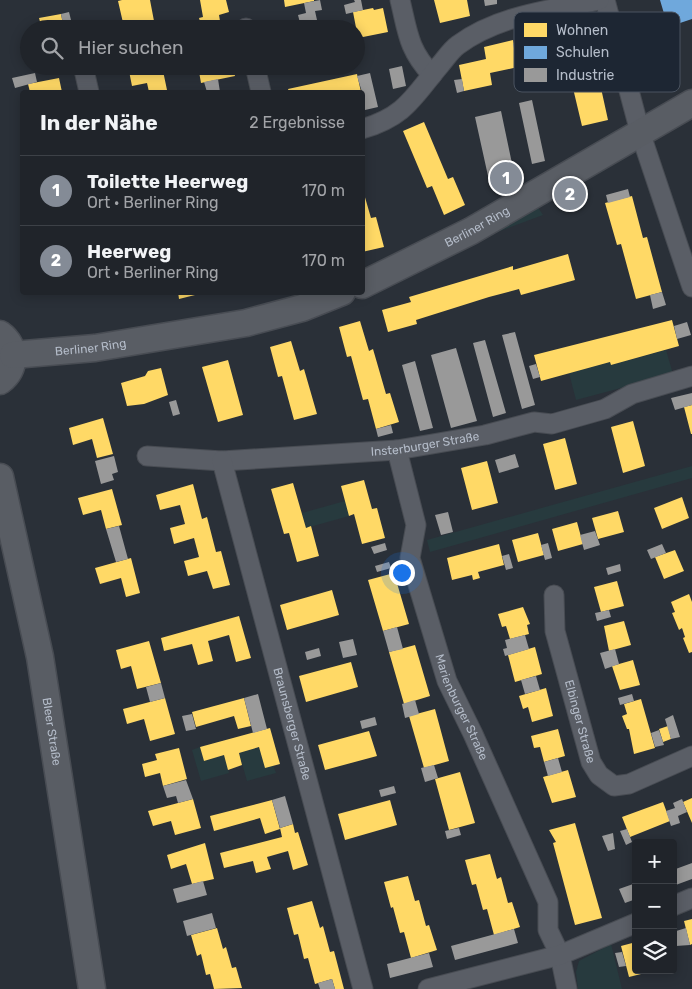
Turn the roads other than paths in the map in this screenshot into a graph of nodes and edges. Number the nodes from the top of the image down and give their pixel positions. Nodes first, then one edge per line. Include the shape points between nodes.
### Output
1 (400, 0) edge
2 (599, 0) edge
3 (540, 12) edge
4 (514, 17) edge
5 (85, 75) edge
6 (257, 75) edge
7 (432, 75) junction
8 (89, 90) edge
9 (261, 90) edge
10 (629, 92) edge
11 (692, 102) edge
12 (365, 128) edge
13 (640, 132) junction
14 (365, 284) edge
15 (692, 287) edge
16 (334, 295) edge
17 (6, 344) edge
18 (692, 376) edge
19 (0, 381) edge
20 (397, 450) junction
21 (147, 456) dead end
22 (222, 461) junction
23 (0, 477) edge
24 (554, 595) dead end
25 (692, 756) edge
26 (692, 898) edge
27 (677, 904) edge
28 (632, 924) edge
29 (560, 955) junction
30 (92, 989) edge
31 (363, 989) edge
32 (428, 989) edge
33 (567, 989) edge

1 - 7 street via 411,48
2 - 3 street
4 - 7 street via 456,46
5 - 8 street
6 - 9 street
7 - 12 street via 406,108 380,124
10 - 13 street
11 - 13 street, Berliner Ring
13 - 14 street, Berliner Ring via 470,231
13 - 15 street
16 - 17 street, Berliner Ring via 302,308 246,323 95,348
17 - 19 street via 11,368
18 - 20 street, Insterburger Straße via 632,394 605,409 552,424 534,422
20 - 22 street, Insterburger Straße
20 - 29 street, Marienburger Straße via 416,525 410,558 447,681 548,902 548,930
21 - 22 street, Insterburger Straße
22 - 31 street, Braunsberger Straße
23 - 30 street, Bleer Straße via 40,657
24 - 25 street, Elbinger Straße via 555,631 591,762 599,775 614,786 630,784
26 - 27 street
28 - 29 street
29 - 32 street
29 - 33 street, Marienburger Straße

